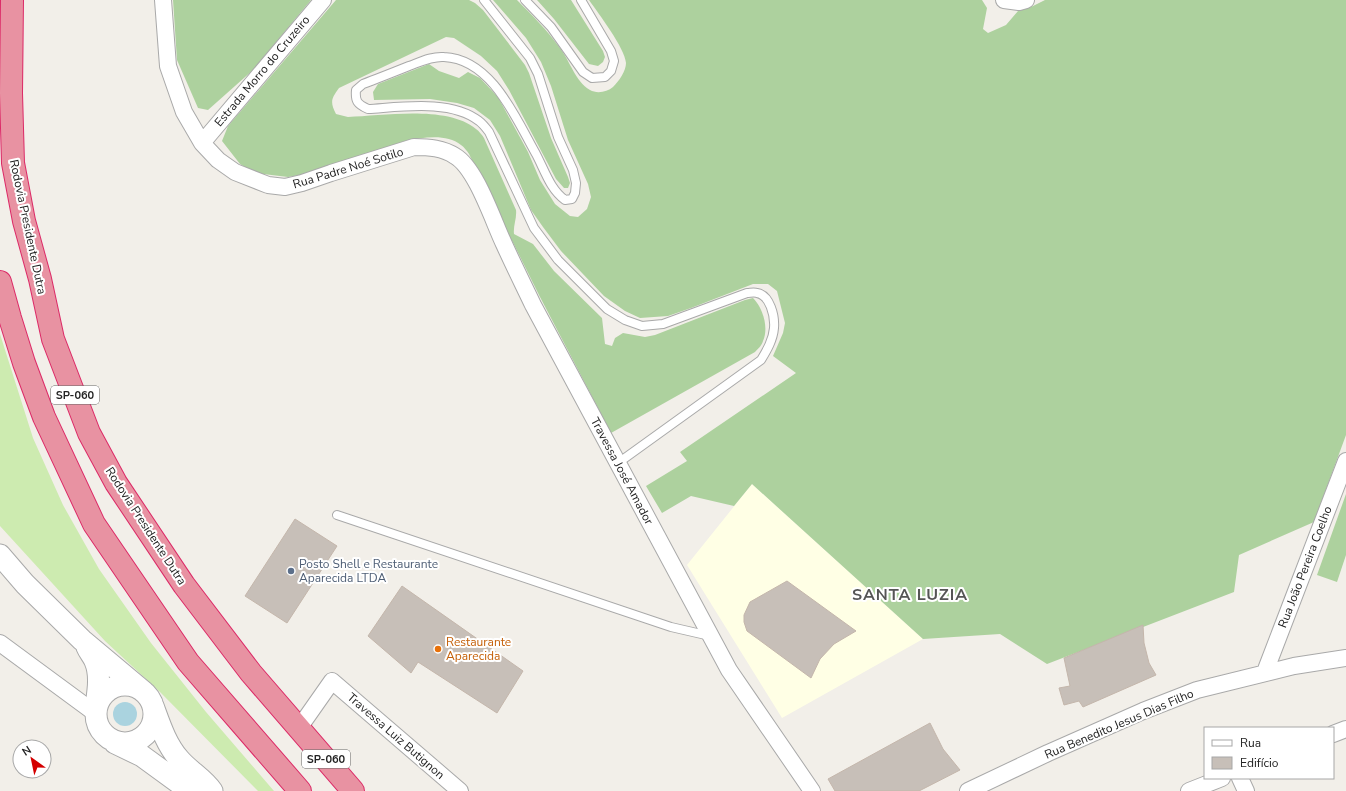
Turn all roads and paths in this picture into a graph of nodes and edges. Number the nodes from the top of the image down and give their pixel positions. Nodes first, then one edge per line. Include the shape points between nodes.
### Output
1 (12, 0) edge
2 (163, 0) edge
3 (323, 0) edge
4 (484, 0) edge
5 (525, 0) edge
6 (581, 0) edge
7 (1004, 0) edge
8 (1026, 0) edge
9 (202, 143) junction
10 (441, 150) joint
11 (0, 282) edge
12 (1346, 461) edge
13 (618, 463) junction
14 (337, 515) dead end
15 (0, 555) edge
16 (710, 636) junction
17 (82, 640) junction
18 (0, 643) edge
19 (1346, 658) edge
20 (1265, 672) junction
21 (148, 698) junction
22 (96, 709) junction
23 (299, 728) junction
24 (1346, 729) edge
25 (1334, 734) edge
26 (113, 741) junction
27 (1219, 779) edge
28 (1240, 779) edge
29 (190, 791) edge
30 (212, 791) edge
31 (300, 791) edge
32 (353, 791) edge
33 (460, 791) edge
34 (812, 791) edge
35 (968, 791) edge
36 (1189, 791) edge
37 (1246, 791) edge

1 - 23 highway, Rodovia Presidente Dutra / SP-060 via 13,163 24,221 53,339 90,433 116,483 184,585 251,673
2 - 9 street, Rua Padre Noé Sotilo via 168,66 184,112
3 - 9 street, Estrada Morro do Cruzeiro
4 - 13 lane via 530,58 538,74 558,137 573,170 576,183 572,199 565,200 550,182 502,94 475,67 460,60 444,56 430,59 363,84 356,90 355,98 360,105 368,109 422,106 444,108 465,112 480,121 489,132 534,228 563,265 607,309 625,320 642,326 663,324 747,293 757,292 766,298 772,309 774,327 770,345 761,360
5 - 6 lane via 551,27 583,72 592,78 605,77 611,71 614,61 611,51
7 - 8 street
9 - 10 street, Rua Padre Noé Sotilo via 218,160 235,172 268,185 285,187 414,147
10 - 13 street, Travessa José Amador via 462,161 478,186 533,305
11 - 31 highway, SP-060 via 19,348 44,417 94,524 188,662
12 - 20 street, Rua João Pereira Coelho
13 - 16 street, Travessa José Amador
14 - 16 lane via 671,627
15 - 17 street via 25,584
16 - 34 street, Travessa José Amador via 729,670
17 - 21 street
17 - 22 street via 97,668 99,684
18 - 22 street
19 - 20 street, Rua Benedito Jesus Dias Filho
20 - 35 street, Rua Benedito Jesus Dias Filho via 1197,690 1143,711
21 - 22 street via 134,686 122,685 106,692
21 - 26 street via 154,714 148,732 132,743 122,744
21 - 30 street via 172,750
22 - 26 street via 97,725 103,735
23 - 32 highway, Rodovia Presidente Dutra / SP-060
23 - 33 street, Travessa Luiz Butignon via 332,681
24 - 25 street
26 - 29 street via 142,756
27 - 36 street
28 - 37 street

